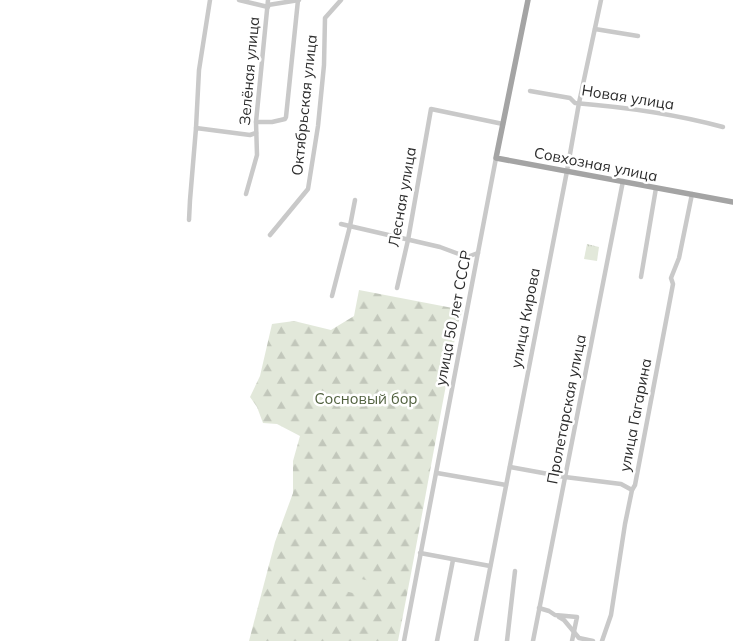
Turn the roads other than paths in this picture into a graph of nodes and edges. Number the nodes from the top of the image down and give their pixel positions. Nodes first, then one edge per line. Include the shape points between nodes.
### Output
1 (210, 0) edge
2 (239, 0) edge
3 (299, 0) edge
4 (341, 0) edge
5 (528, 0) edge
6 (601, 0) edge
7 (268, 4) edge
8 (595, 29) junction
9 (638, 36) dead end
10 (530, 91) dead end
11 (579, 103) junction
12 (256, 122) junction
13 (503, 124) junction
14 (723, 127) dead end
15 (196, 128) junction
16 (256, 133) junction
17 (496, 158) junction
18 (568, 171) junction
19 (623, 181) junction
20 (656, 188) junction
21 (246, 194) dead end
22 (692, 194) junction
23 (354, 200) dead end
24 (733, 202) edge
25 (190, 220) dead end
26 (341, 224) dead end
27 (350, 226) junction
28 (270, 235) dead end
29 (408, 240) junction
30 (478, 254) junction
31 (641, 277) dead end
32 (397, 288) dead end
33 (332, 296) dead end
34 (510, 467) junction
35 (437, 473) junction
36 (565, 477) junction
37 (506, 485) junction
38 (632, 490) junction
39 (420, 553) junction
40 (453, 560) junction
41 (490, 566) junction
42 (515, 571) dead end
43 (540, 608) junction
44 (555, 615) junction
45 (574, 634) junction
46 (404, 641) edge
47 (437, 641) edge
48 (476, 641) edge
49 (508, 641) edge
50 (533, 641) edge
51 (572, 641) edge
52 (594, 641) edge
53 (602, 641) edge

1 - 15 street via 198,70
2 - 7 street
3 - 7 street
3 - 12 street via 286,117 280,121
4 - 28 street, Октябрьская улица via 326,18 318,126 308,189
5 - 13 main road, улица 50 лет СССР
6 - 8 street, улица Кирова
7 - 12 street, Зелёная улица
8 - 9 street
8 - 11 street, улица Кирова
10 - 11 street, Новая улица via 570,98
11 - 14 street, Новая улица via 692,119
11 - 18 street, улица Кирова
12 - 16 street, Зелёная улица
13 - 17 main road, улица 50 лет СССР
13 - 29 street, Лесная улица via 431,110
15 - 16 street
15 - 25 street
16 - 21 street, Зелёная улица via 257,155
17 - 18 main road, Совхозная улица
17 - 30 street, улица 50 лет СССР
18 - 19 main road, Совхозная улица
18 - 34 street, улица Кирова
19 - 20 main road, Совхозная улица
19 - 36 street, Пролетарская улица
20 - 22 main road, Совхозная улица
20 - 31 street
22 - 24 main road, Совхозная улица
22 - 38 street, улица Гагарина via 679,258 671,278 672,294
23 - 27 street
26 - 27 street
27 - 29 street
27 - 33 street
29 - 30 street via 467,257
29 - 32 street, Лесная улица
30 - 35 street, улица 50 лет СССР
34 - 36 street
34 - 37 street, улица Кирова
35 - 37 street
35 - 39 street, улица 50 лет СССР
36 - 38 street via 621,484
36 - 43 street, Пролетарская улица
37 - 41 street, улица Кирова
38 - 53 street, улица Гагарина via 611,615
39 - 40 street
39 - 46 street, улица 50 лет СССР
40 - 41 street
40 - 47 street
41 - 48 street, улица Кирова
42 - 49 street
43 - 44 street
43 - 50 street, Пролетарская улица
44 - 45 street via 564,620
44 - 45 street via 577,617
45 - 51 street
45 - 52 street
52 - 53 street

